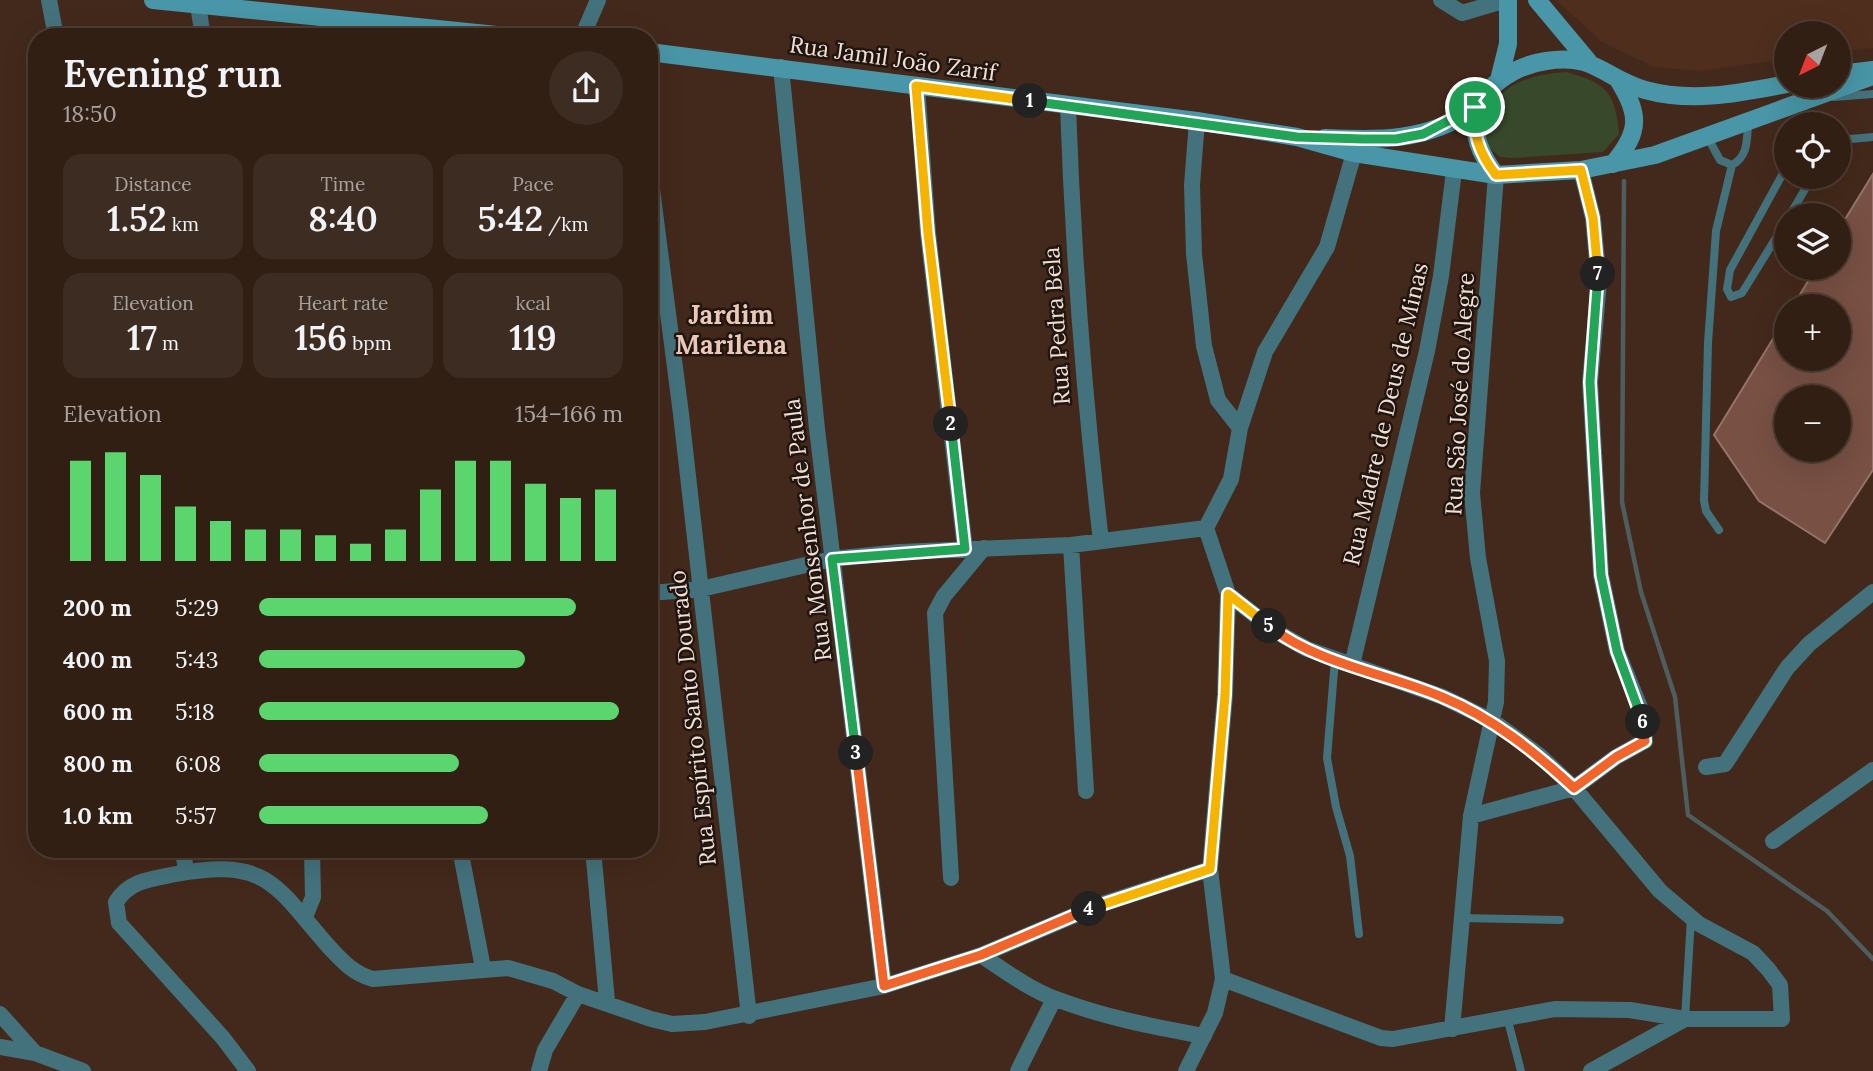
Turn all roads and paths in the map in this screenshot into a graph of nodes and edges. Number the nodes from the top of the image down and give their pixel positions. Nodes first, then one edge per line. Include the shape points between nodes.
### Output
1 (49, 0) edge
2 (153, 0) edge
3 (598, 0) edge
4 (1441, 0) edge
5 (1507, 0) edge
6 (1537, 0) edge
7 (198, 5) junction
8 (54, 28) edge
9 (202, 28) edge
10 (342, 28) edge
11 (586, 28) edge
12 (658, 52) edge
13 (1588, 61) junction
14 (781, 68) junction
15 (1873, 70) edge
16 (1852, 72) edge
17 (1873, 76) edge
18 (1617, 78) junction
19 (1499, 80) junction
20 (1774, 85) edge
21 (916, 86) junction
22 (1873, 94) edge
23 (1816, 99) junction
24 (1068, 106) junction
25 (1475, 107) junction
26 (1197, 121) junction
27 (1748, 124) junction
28 (1297, 137) junction
29 (1873, 137) edge
30 (1708, 138) junction
31 (1851, 139) edge
32 (1354, 153) junction
33 (1613, 164) junction
34 (1732, 165) junction
35 (1454, 170) junction
36 (1581, 170) junction
37 (1496, 175) junction
38 (1774, 189) edge
39 (658, 239) edge
40 (1774, 241) edge
41 (1240, 428) junction
42 (1206, 528) junction
43 (1719, 530) dead end
44 (1101, 541) junction
45 (1071, 545) junction
46 (984, 548) junction
47 (965, 549) junction
48 (832, 559) junction
49 (701, 589) junction
50 (658, 592) edge
51 (1873, 592) edge
52 (1228, 594) junction
53 (1335, 659) junction
54 (1352, 665) junction
55 (1494, 722) junction
56 (1706, 767) dead end
57 (1873, 770) edge
58 (1574, 788) junction
59 (1086, 791) dead end
60 (1471, 816) junction
61 (1773, 841) dead end
62 (184, 858) edge
63 (312, 858) edge
64 (462, 858) edge
65 (594, 858) edge
66 (1210, 869) junction
67 (186, 872) junction
68 (951, 878) dead end
69 (305, 917) junction
70 (1460, 918) junction
71 (1691, 918) junction
72 (1560, 920) dead end
73 (1359, 934) dead end
74 (981, 955) junction
75 (482, 968) junction
76 (1223, 979) junction
77 (884, 986) junction
78 (578, 994) junction
79 (1054, 999) junction
80 (607, 1001) junction
81 (0, 1014) edge
82 (749, 1016) junction
83 (1507, 1017) junction
84 (1685, 1019) junction
85 (1452, 1030) junction
86 (1204, 1036) junction
87 (0, 1047) edge
88 (35, 1053) junction
89 (83, 1071) edge
90 (248, 1071) edge
91 (539, 1071) edge
92 (1017, 1071) edge
93 (1186, 1071) edge
94 (1521, 1071) edge
95 (1591, 1071) edge

1 - 8 street
2 - 7 main road
3 - 11 street
4 - 5 street via 1462,13
5 - 19 main road via 1508,44
6 - 13 main road
7 - 9 street
7 - 10 main road
12 - 14 main road, Rua Jamil João Zarif
13 - 18 main road
13 - 19 main road, Rua Jamil João Zarif via 1544,61
14 - 21 main road, Rua Jamil João Zarif
14 - 48 street, Rua Monsenhor de Paula
15 - 16 main road
17 - 23 main road, Rua Jamil João Zarif
18 - 20 main road via 1680,97
18 - 33 main road via 1633,106 1635,120 1633,135
19 - 25 main road, Rua Jamil João Zarif
21 - 24 main road, Rua Jamil João Zarif
21 - 47 street via 928,233
22 - 23 lane
23 - 27 main road, Rua Jamil João Zarif
24 - 26 main road, Rua Jamil João Zarif
24 - 44 street, Rua Pedra Bela via 1084,402
25 - 28 main road, Rua Jamil João Zarif via 1423,134 1396,139
25 - 37 main road via 1475,139
26 - 28 main road, Rua Jamil João Zarif
26 - 41 street via 1192,185 1194,254 1204,346 1218,400
27 - 30 main road, Rua Jamil João Zarif
27 - 34 lane via 1745,149
28 - 32 main road, Rua Jamil João Zarif
29 - 31 lane
30 - 33 main road, Rua Jamil João Zarif
30 - 34 lane via 1720,160
32 - 35 main road, Rua Jamil João Zarif
32 - 41 street via 1327,247 1265,352
33 - 36 main road, Rua Jamil João Zarif
34 - 43 lane via 1716,231 1707,343 1704,500
35 - 37 main road, Rua Jamil João Zarif
35 - 54 street, Rua Madre de Deus de Minas via 1427,351
36 - 37 main road, Rua Jamil João Zarif
36 - 58 street via 1593,218 1599,282 1590,382 1601,575 1617,651 1642,712 1645,741
37 - 55 street, Rua São José do Alegre via 1472,493 1478,558 1497,661
38 - 40 lane via 1730,270 1727,289 1731,297 1742,293
39 - 49 street, Rua Espírito Santo Dourado
41 - 42 street via 1231,479
42 - 44 street
42 - 52 street
44 - 45 street
45 - 46 street
45 - 59 street
46 - 47 street
46 - 68 street via 935,613
47 - 48 street
48 - 49 street
48 - 77 street, Rua Monsenhor de Paula
49 - 50 street
49 - 82 street, Rua Espírito Santo Dourado
51 - 56 street via 1787,668 1725,764
52 - 53 street via 1275,631
52 - 66 street via 1225,695
53 - 54 street
53 - 73 lane via 1327,758 1350,856
54 - 55 street via 1443,697
55 - 58 street
55 - 60 street, Rua São José do Alegre
57 - 61 street
58 - 60 street
58 - 71 street via 1660,891
60 - 70 street, Rua São José do Alegre
62 - 67 street
63 - 69 street via 313,897
64 - 75 street
65 - 80 street
66 - 74 street via 1099,905
66 - 76 street
67 - 69 street via 241,870 258,874
67 - 90 street via 131,884 116,902 116,914 133,941
69 - 75 street via 339,957 364,977
70 - 72 lane
70 - 85 street, Rua São José do Alegre
71 - 84 lane
71 - 84 street via 1753,953 1768,969 1780,985 1782,1019
74 - 77 street
74 - 79 street
75 - 78 street via 528,972
76 - 85 street via 1381,1038
76 - 86 street
77 - 82 street
78 - 80 street
78 - 91 street via 545,1050
79 - 86 street
79 - 92 street
80 - 82 street via 672,1024
81 - 88 street
83 - 84 street via 1593,1008
83 - 85 street
83 - 94 lane
84 - 95 street
86 - 93 street
87 - 88 street
88 - 89 street

